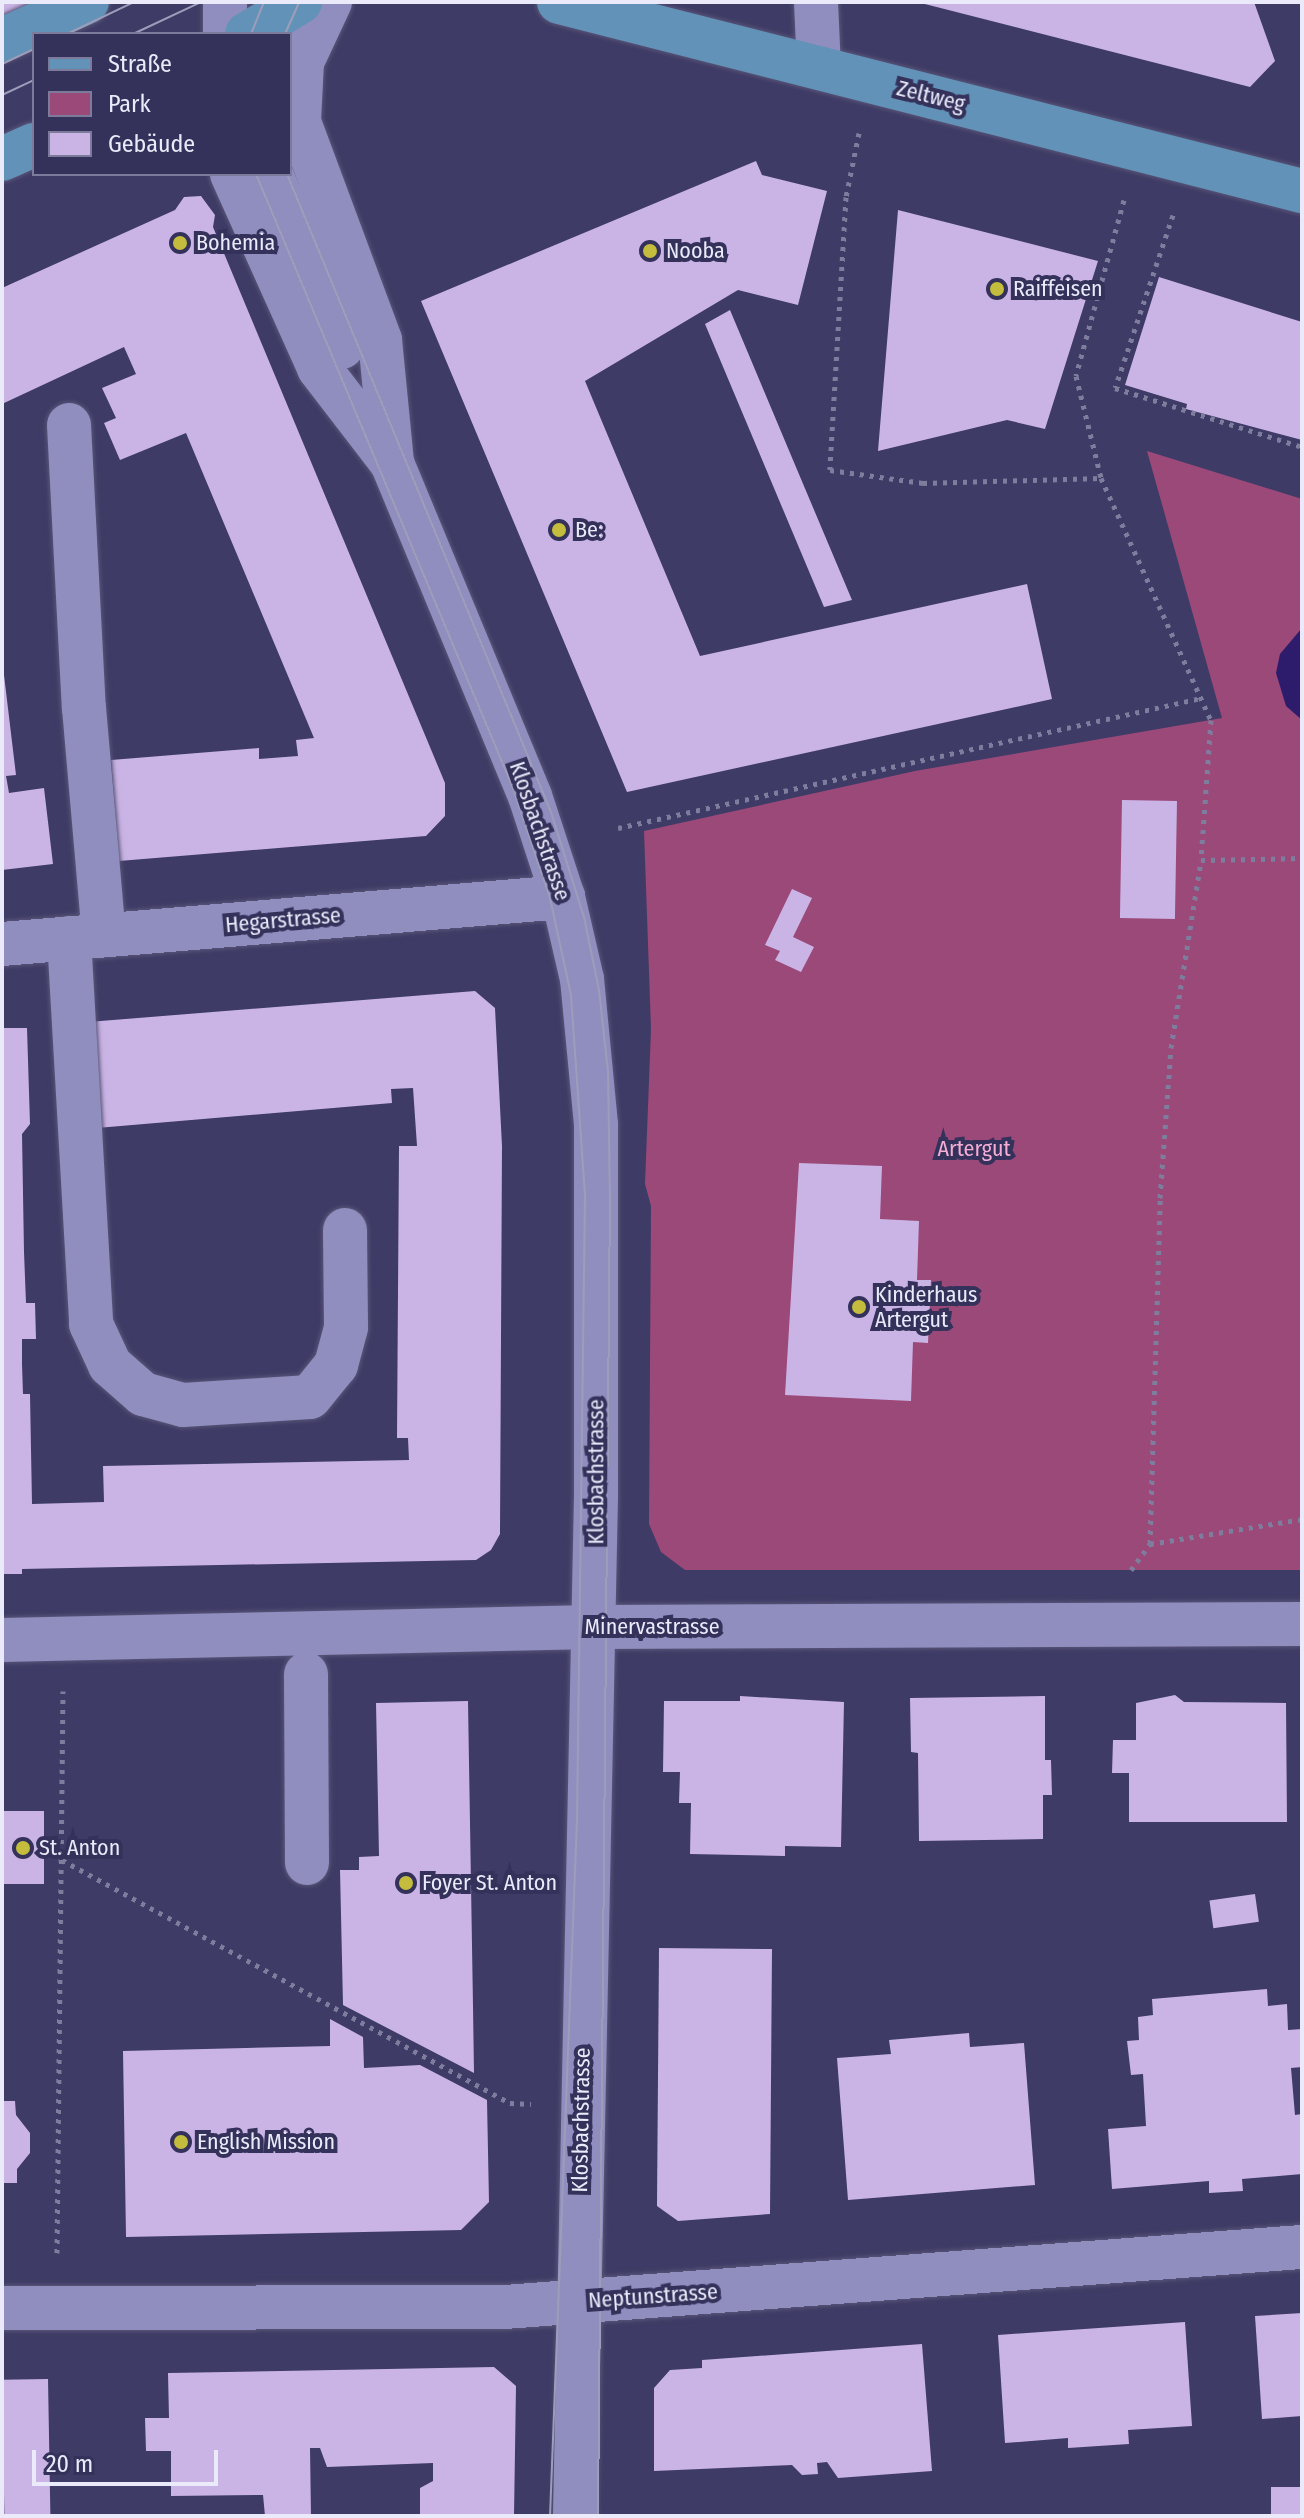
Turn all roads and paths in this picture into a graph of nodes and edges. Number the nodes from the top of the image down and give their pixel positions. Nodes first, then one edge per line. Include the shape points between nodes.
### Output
1 (88, 2) edge
2 (225, 2) edge
3 (330, 2) edge
4 (559, 2) edge
5 (816, 2) edge
6 (225, 32) edge
7 (2, 40) edge
8 (819, 67) junction
9 (861, 124) dead end
10 (32, 146) edge
11 (2, 159) edge
12 (233, 176) edge
13 (272, 176) edge
14 (1126, 191) dead end
15 (1302, 191) edge
16 (1177, 204) dead end
17 (69, 425) dead end
18 (1302, 447) edge
19 (392, 463) junction
20 (1101, 478) junction
21 (1201, 698) junction
22 (618, 828) dead end
23 (1302, 858) edge
24 (1201, 860) junction
25 (563, 897) junction
26 (86, 937) junction
27 (2, 944) edge
28 (345, 1230) dead end
29 (1302, 1519) edge
30 (1150, 1544) junction
31 (1127, 1582) dead end
32 (1302, 1624) edge
33 (594, 1627) junction
34 (2, 1640) edge
35 (306, 1674) dead end
36 (63, 1678) dead end
37 (62, 1860) junction
38 (307, 1863) dead end
39 (533, 2104) dead end
40 (1302, 2247) edge
41 (57, 2268) dead end
42 (578, 2302) junction
43 (2, 2308) edge
44 (575, 2516) edge

1 - 7 main road
2 - 6 street
3 - 19 street, Klosbachstrasse via 302,62 299,122 380,340
4 - 8 main road, Zeltweg
5 - 8 street
8 - 15 main road, Zeltweg
9 - 20 path via 846,197 830,470 923,483
10 - 11 main road
12 - 19 street, Klosbachstrasse via 319,368
13 - 19 street
14 - 20 path via 1076,376
16 - 18 path via 1115,388
17 - 26 street via 84,708
19 - 25 street, Klosbachstrasse via 498,716
20 - 21 path
21 - 22 path
21 - 24 path via 1211,720
23 - 24 path
24 - 30 path via 1171,1048 1160,1198
25 - 26 street, Hegarstrasse
25 - 33 street, Klosbachstrasse via 582,979 596,1125
26 - 27 street, Hegarstrasse
26 - 28 street via 91,1324 110,1365 143,1394 183,1405 310,1397 336,1365 346,1327
29 - 30 path
30 - 31 path
32 - 33 street, Minervastrasse
33 - 34 street, Minervastrasse
33 - 42 street, Klosbachstrasse
35 - 38 street
36 - 37 path
37 - 39 path via 510,2103
37 - 41 path
40 - 42 street, Neptunstrasse
42 - 43 street, Neptunstrasse via 505,2307
42 - 44 street, Klosbachstrasse

